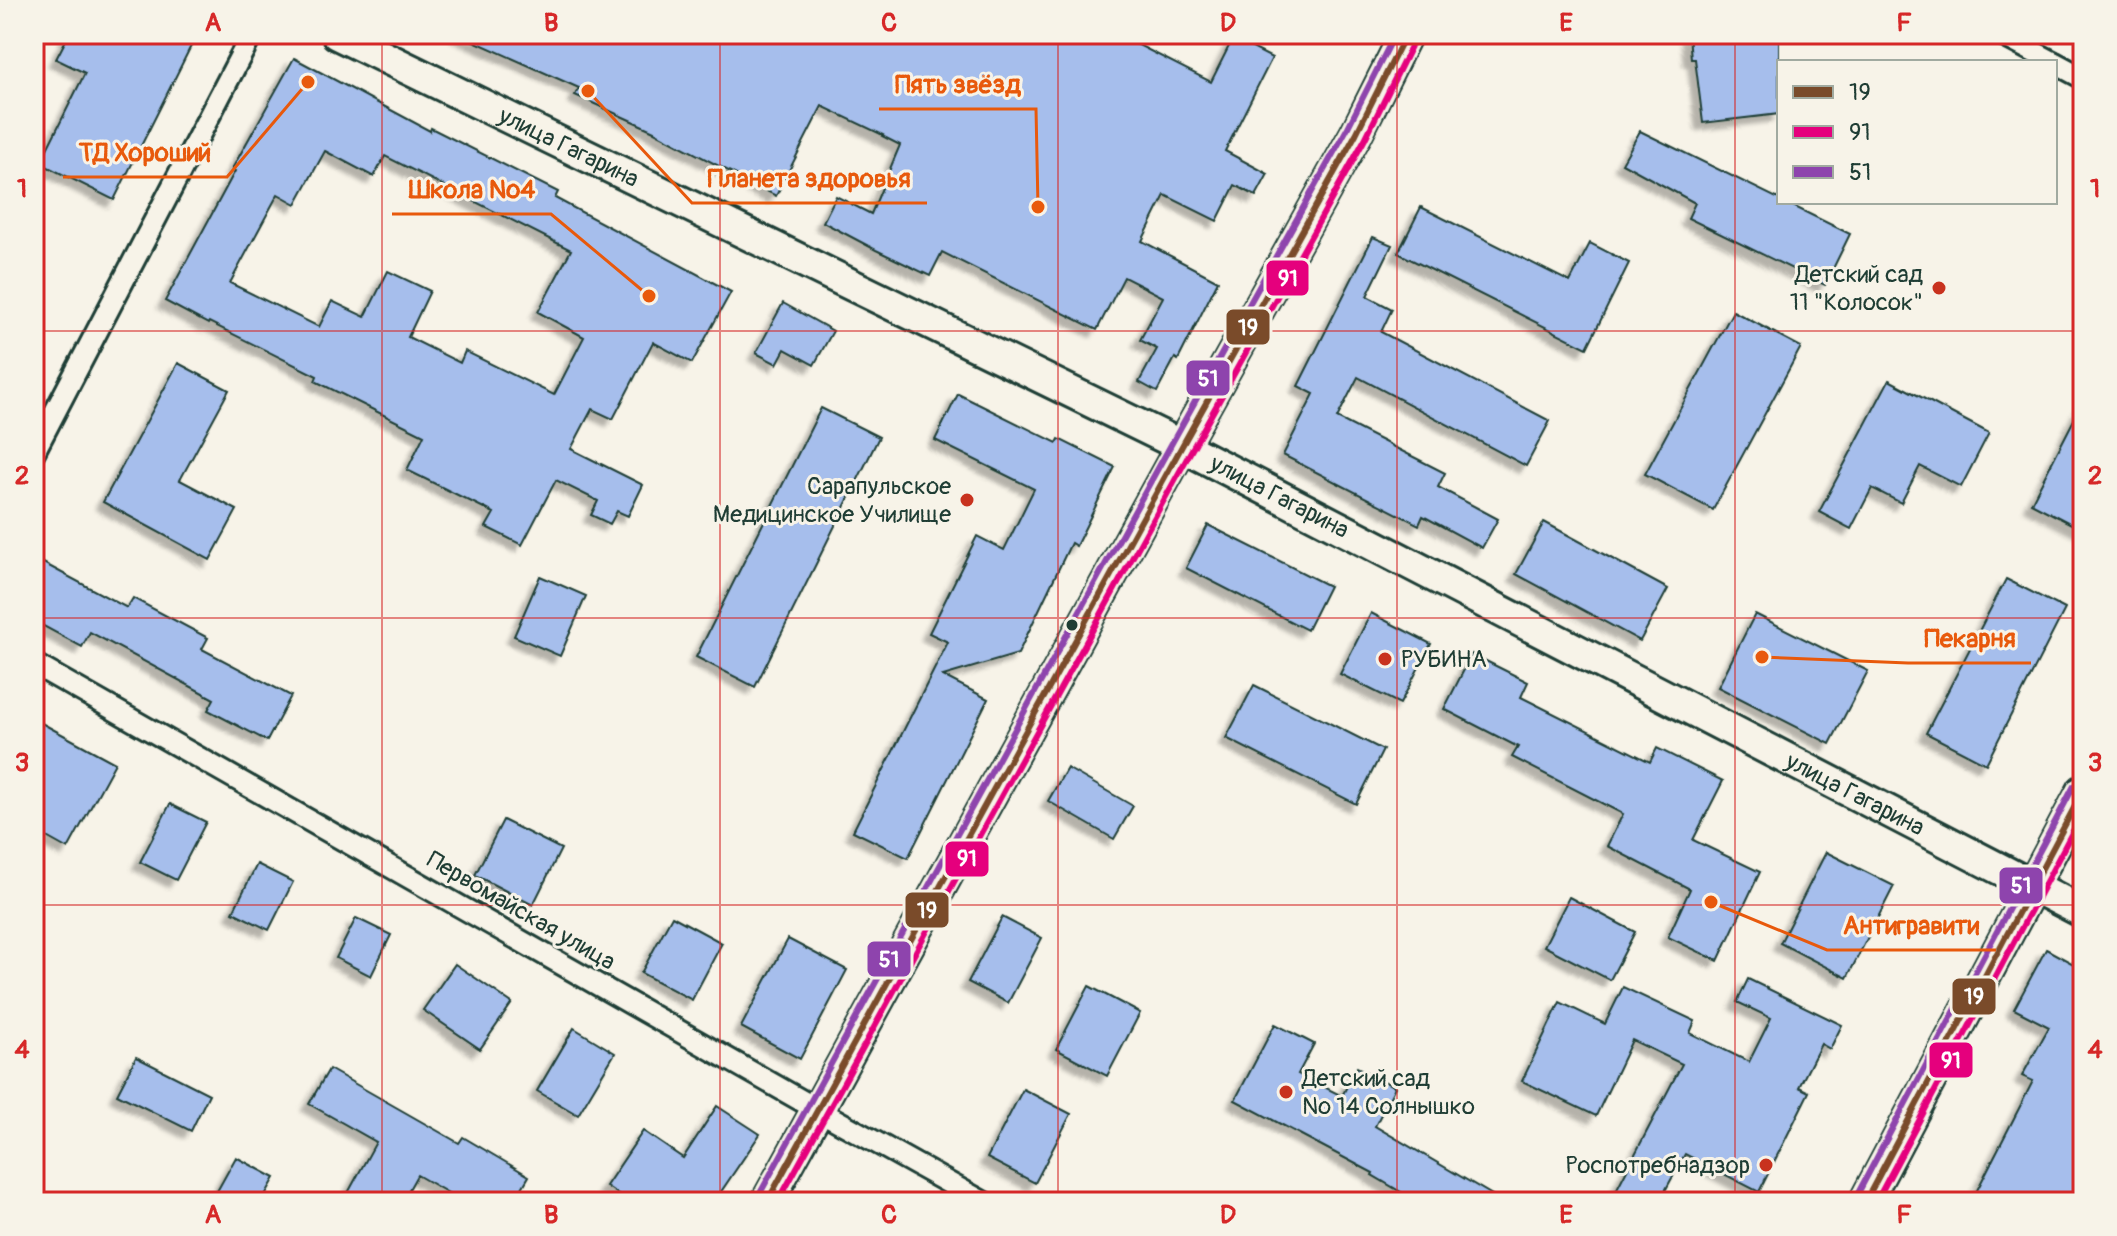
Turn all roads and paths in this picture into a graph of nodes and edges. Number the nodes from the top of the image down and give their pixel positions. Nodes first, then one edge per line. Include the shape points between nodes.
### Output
1 (252, 34) edge
2 (337, 34) edge
3 (1406, 34) edge
4 (2000, 34) edge
5 (2050, 60) edge
6 (2057, 64) edge
7 (2083, 78) edge
8 (1182, 446) junction
9 (34, 452) edge
10 (34, 664) edge
11 (2083, 791) edge
12 (2033, 886) junction
13 (2083, 912) edge
14 (818, 1110) junction
15 (767, 1202) edge
16 (983, 1202) edge
17 (1865, 1202) edge

1 - 9 street
2 - 8 street, улица Гагарина
3 - 8 street
4 - 5 street
6 - 7 street
8 - 12 street, улица Гагарина
8 - 14 street
10 - 14 street, Первомайская улица
11 - 12 street
12 - 13 street, улица Гагарина
12 - 17 street
14 - 15 street
14 - 16 street, Первомайская улица

